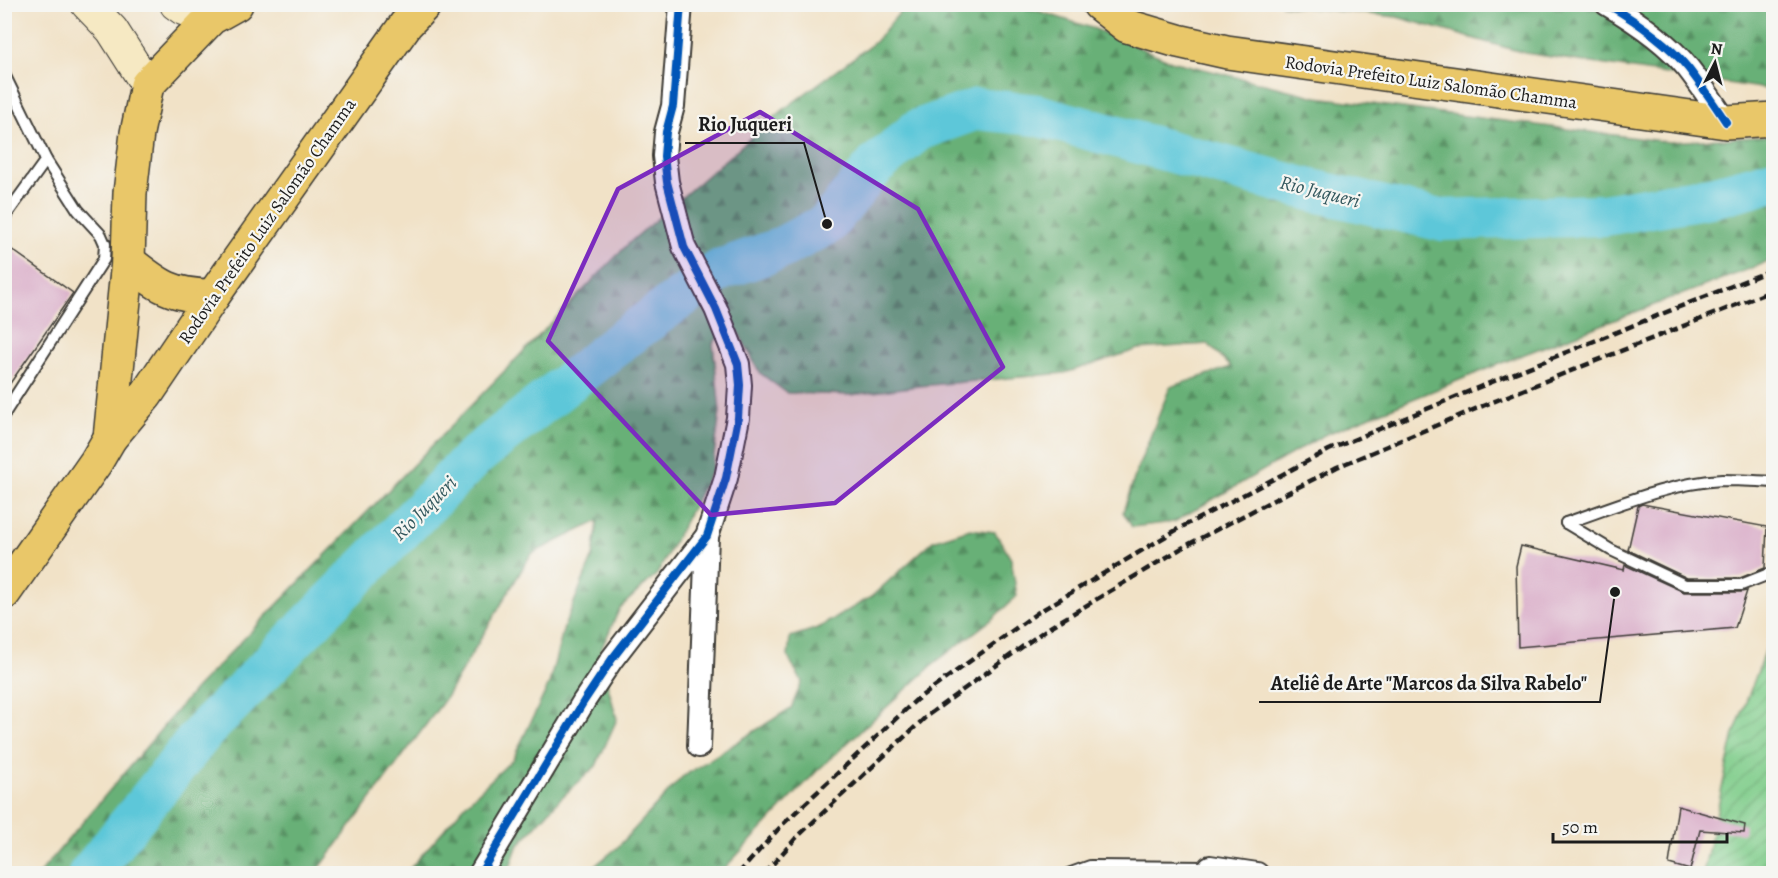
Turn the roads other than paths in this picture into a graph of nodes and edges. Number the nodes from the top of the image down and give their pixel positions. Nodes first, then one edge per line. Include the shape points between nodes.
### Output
1 (87, 4) edge
2 (176, 4) edge
3 (425, 4) edge
4 (681, 4) edge
5 (1099, 4) edge
6 (1607, 4) edge
7 (223, 11) edge
8 (4, 74) edge
9 (147, 85) junction
10 (1773, 119) edge
11 (1726, 122) junction
12 (46, 160) junction
13 (4, 218) edge
14 (128, 261) junction
15 (213, 296) junction
16 (4, 414) edge
17 (110, 438) junction
18 (1773, 482) edge
19 (707, 536) junction
20 (1773, 572) edge
21 (4, 593) edge
22 (699, 746) dead end
23 (1210, 867) joint
24 (480, 873) edge
25 (1068, 873) edge
26 (1257, 873) edge

1 - 9 main road via 112,30
2 - 7 main road via 183,9
3 - 15 main road, Rodovia Prefeito Luiz Salomão Chamma via 406,24
4 - 19 street via 674,97 664,156 667,182 684,247 716,309 738,364 740,385 726,478
5 - 11 main road, Rodovia Prefeito Luiz Salomão Chamma via 1127,26 1227,52
6 - 11 street via 1659,40 1686,66
7 - 9 main road
8 - 12 lane
9 - 14 main road, Rodovia Prefeito Luiz Salomão Chamma via 130,193
10 - 11 main road, Rodovia Prefeito Luiz Salomão Chamma
12 - 13 lane
12 - 16 lane via 78,210 101,235 104,259
14 - 15 main road via 156,284 173,292
14 - 17 main road, Rodovia Prefeito Luiz Salomão Chamma
15 - 17 main road, Rodovia Prefeito Luiz Salomão Chamma via 146,395
17 - 21 main road, Rodovia Prefeito Luiz Salomão Chamma
18 - 20 lane via 1722,480 1685,486 1566,523 1611,550 1685,585 1741,585
19 - 22 street
19 - 24 street via 612,659
23 - 25 lane via 1090,866
23 - 26 street

